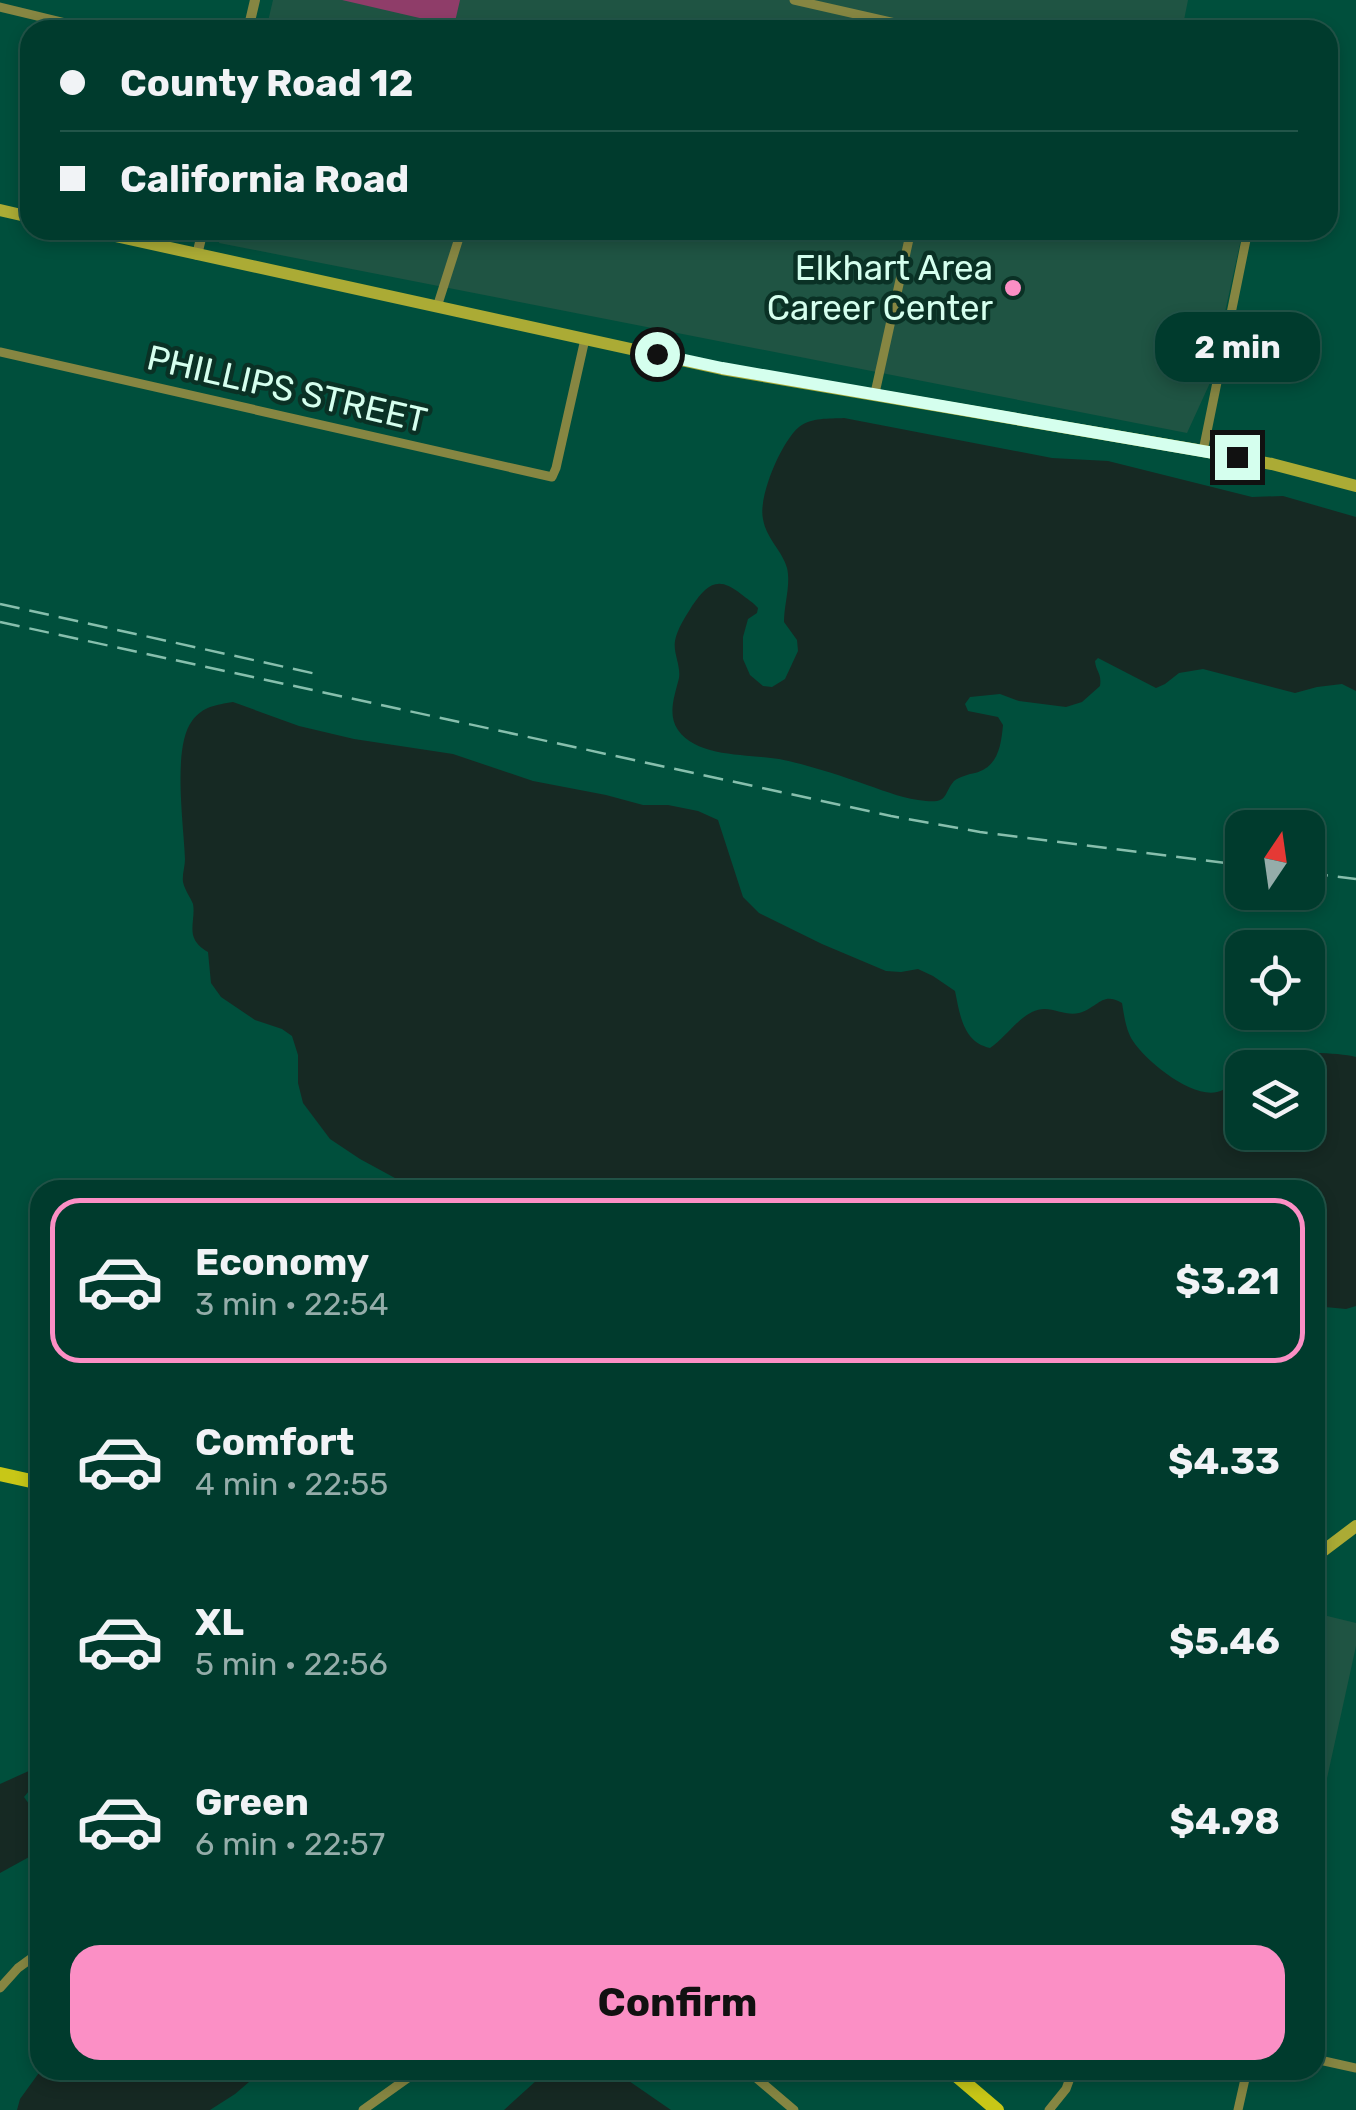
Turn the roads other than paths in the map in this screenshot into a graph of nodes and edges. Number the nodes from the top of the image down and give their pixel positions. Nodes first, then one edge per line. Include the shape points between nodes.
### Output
1 (794, 0) edge
2 (0, 8) edge
3 (52, 20) edge
4 (882, 20) edge
5 (132, 240) edge
6 (201, 240) edge
7 (459, 240) edge
8 (909, 240) edge
9 (1246, 240) edge
10 (197, 255) junction
11 (437, 307) junction
12 (585, 339) junction
13 (0, 352) edge
14 (875, 393) junction
15 (1203, 450) junction
16 (1356, 486) edge
17 (0, 1474) edge
18 (30, 1481) edge
19 (1356, 1526) edge
20 (1325, 1549) edge
21 (30, 1959) edge
22 (0, 1988) edge
23 (1325, 2061) edge
24 (1356, 2068) edge
25 (405, 2080) edge
26 (759, 2080) edge
27 (962, 2080) edge
28 (1069, 2080) edge
29 (1245, 2080) edge
30 (363, 2110) edge
31 (794, 2110) edge
32 (997, 2110) edge
33 (1050, 2110) edge
34 (1238, 2110) edge

1 - 4 street
2 - 3 street
5 - 10 main road
6 - 10 street
7 - 11 street
8 - 14 street
9 - 15 street
10 - 11 main road
11 - 12 main road
12 - 13 street, PHILLIPS STREET via 552,477
12 - 14 main road
14 - 15 main road
15 - 16 main road
17 - 18 main road
19 - 20 main road
21 - 22 street
23 - 24 street
25 - 30 street
26 - 31 street
27 - 32 main road
28 - 33 street
29 - 34 street

